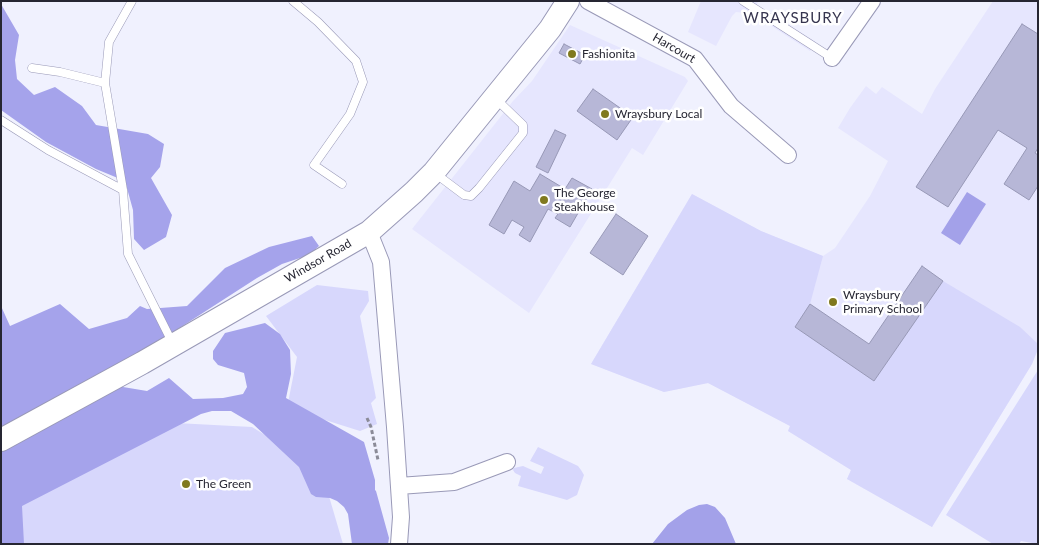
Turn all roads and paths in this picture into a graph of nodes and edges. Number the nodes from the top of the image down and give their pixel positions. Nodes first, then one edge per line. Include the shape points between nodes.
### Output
1 (132, 1) edge
2 (293, 1) edge
3 (568, 1) edge
4 (588, 1) edge
5 (743, 1) edge
6 (872, 1) edge
7 (832, 58) joint
8 (32, 68) dead end
9 (105, 83) junction
10 (494, 98) junction
11 (1, 120) edge
12 (788, 155) dead end
13 (434, 172) junction
14 (342, 184) dead end
15 (123, 190) junction
16 (369, 232) junction
17 (174, 344) junction
18 (1, 440) edge
19 (507, 462) dead end
20 (399, 486) junction
21 (399, 544) edge

1 - 9 lane via 109,42
2 - 14 lane via 356,61 363,82 350,114 314,165
3 - 10 main road, Windsor Road via 550,29
4 - 12 street, Harcourt via 696,59 731,106
5 - 7 lane
6 - 7 street
8 - 9 lane
9 - 15 lane
10 - 13 main road, Windsor Road
10 - 13 lane via 523,126 523,133 479,188 471,196 464,195
11 - 15 lane via 48,150
13 - 16 main road, Windsor Road
15 - 17 lane via 128,254
16 - 17 main road, Windsor Road
16 - 20 street via 381,262
17 - 18 main road, Windsor Road
19 - 20 street via 454,482
20 - 21 street

